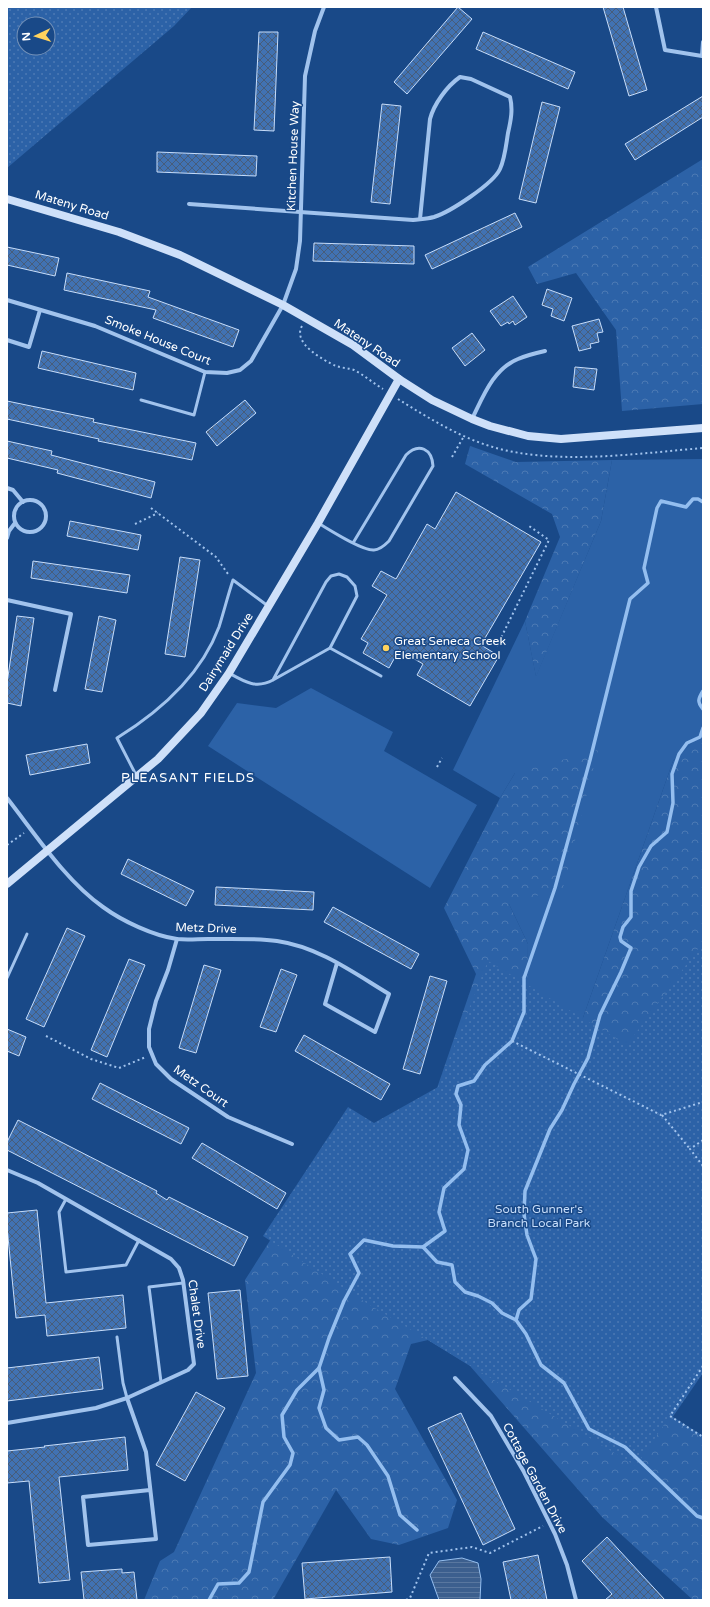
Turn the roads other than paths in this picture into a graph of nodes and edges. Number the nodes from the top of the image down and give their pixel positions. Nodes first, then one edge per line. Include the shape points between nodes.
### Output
1 (324, 7) edge
2 (656, 7) edge
3 (703, 42) edge
4 (7, 199) edge
5 (189, 204) dead end
6 (302, 212) junction
7 (420, 219) junction
8 (7, 300) edge
9 (283, 305) junction
10 (40, 310) junction
11 (7, 340) edge
12 (545, 350) dead end
13 (205, 372) junction
14 (399, 379) junction
15 (141, 400) dead end
16 (472, 419) junction
17 (703, 428) edge
18 (7, 488) edge
19 (23, 502) junction
20 (15, 523) junction
21 (318, 523) junction
22 (7, 538) edge
23 (353, 542) junction
24 (7, 600) edge
25 (268, 607) junction
26 (330, 648) junction
27 (229, 673) junction
28 (381, 676) dead end
29 (273, 680) junction
30 (55, 690) dead end
31 (136, 777) junction
32 (7, 798) edge
33 (48, 850) junction
34 (7, 884) edge
35 (27, 934) dead end
36 (177, 939) junction
37 (337, 963) junction
38 (7, 978) edge
39 (292, 1144) dead end
40 (7, 1170) edge
41 (66, 1199) junction
42 (139, 1240) junction
43 (183, 1283) junction
44 (117, 1337) dead end
45 (455, 1378) dead end
46 (161, 1382) junction
47 (127, 1398) junction
48 (7, 1423) edge
49 (150, 1490) junction
50 (576, 1600) edge

1 - 6 street, Kitchen House Way via 315,31 305,76
2 - 3 street via 665,50 702,56
4 - 9 street, Mateny Road via 119,232 173,252
5 - 6 street
6 - 7 street
6 - 9 street, Kitchen House Way via 296,269
7 - 7 street via 432,110 453,82 460,77 499,90 510,97 513,108 500,170 492,180 451,210
8 - 10 street, Smoke House Court
9 - 13 street, Smoke House Court via 251,360 240,370 228,373
9 - 14 street, Mateny Road via 353,345
10 - 11 street via 29,347
10 - 13 street, Smoke House Court via 95,326
12 - 16 street via 517,359 503,369 486,390
13 - 15 lane via 194,415
14 - 16 street, Mateny Road via 432,400
14 - 21 street, Dairymaid Drive
16 - 17 street, Mateny Road via 528,436 561,439
18 - 19 street via 13,490
19 - 20 street via 15,510
19 - 20 street via 36,501 41,505 45,510 45,522 36,531 30,532 19,528
20 - 22 street
21 - 23 lane
21 - 25 street, Dairymaid Drive
23 - 23 lane via 365,549 375,550 390,541 433,466 433,458 427,450 412,449 406,455
24 - 30 street via 71,614
25 - 27 street, Dairymaid Drive
25 - 31 lane via 233,580 218,628 203,659 185,683 168,699 144,720 117,738
26 - 28 lane
26 - 29 lane
26 - 29 lane via 357,596 356,586 347,577 339,574 331,576 321,590
27 - 29 lane via 256,685
27 - 31 street, Dairymaid Drive via 202,713 158,759
31 - 33 street, Dairymaid Drive
32 - 33 street, Metz Drive
33 - 34 street, Dairymaid Drive
33 - 36 street, Metz Drive via 73,882 103,908 152,933
35 - 38 lane
36 - 37 street, Metz Drive via 278,942 302,947
36 - 39 street, Metz Court via 149,1029 150,1047 156,1064 171,1080 228,1117
37 - 37 street, Metz Drive via 389,994 375,1032 325,1004
40 - 41 street, Chalet Drive via 38,1183
41 - 42 street, Chalet Drive
41 - 42 lane via 59,1212 66,1272 126,1265
42 - 43 street, Chalet Drive via 171,1259 179,1268
43 - 46 street, Chalet Drive via 194,1364 188,1370
43 - 46 lane via 150,1287
44 - 47 lane
45 - 50 street, Cottage Garden Drive via 491,1416 524,1472 567,1565
46 - 47 street, Chalet Drive
47 - 48 street, Chalet Drive via 96,1408
47 - 49 street via 146,1452
49 - 49 street via 83,1497 88,1545 156,1539

